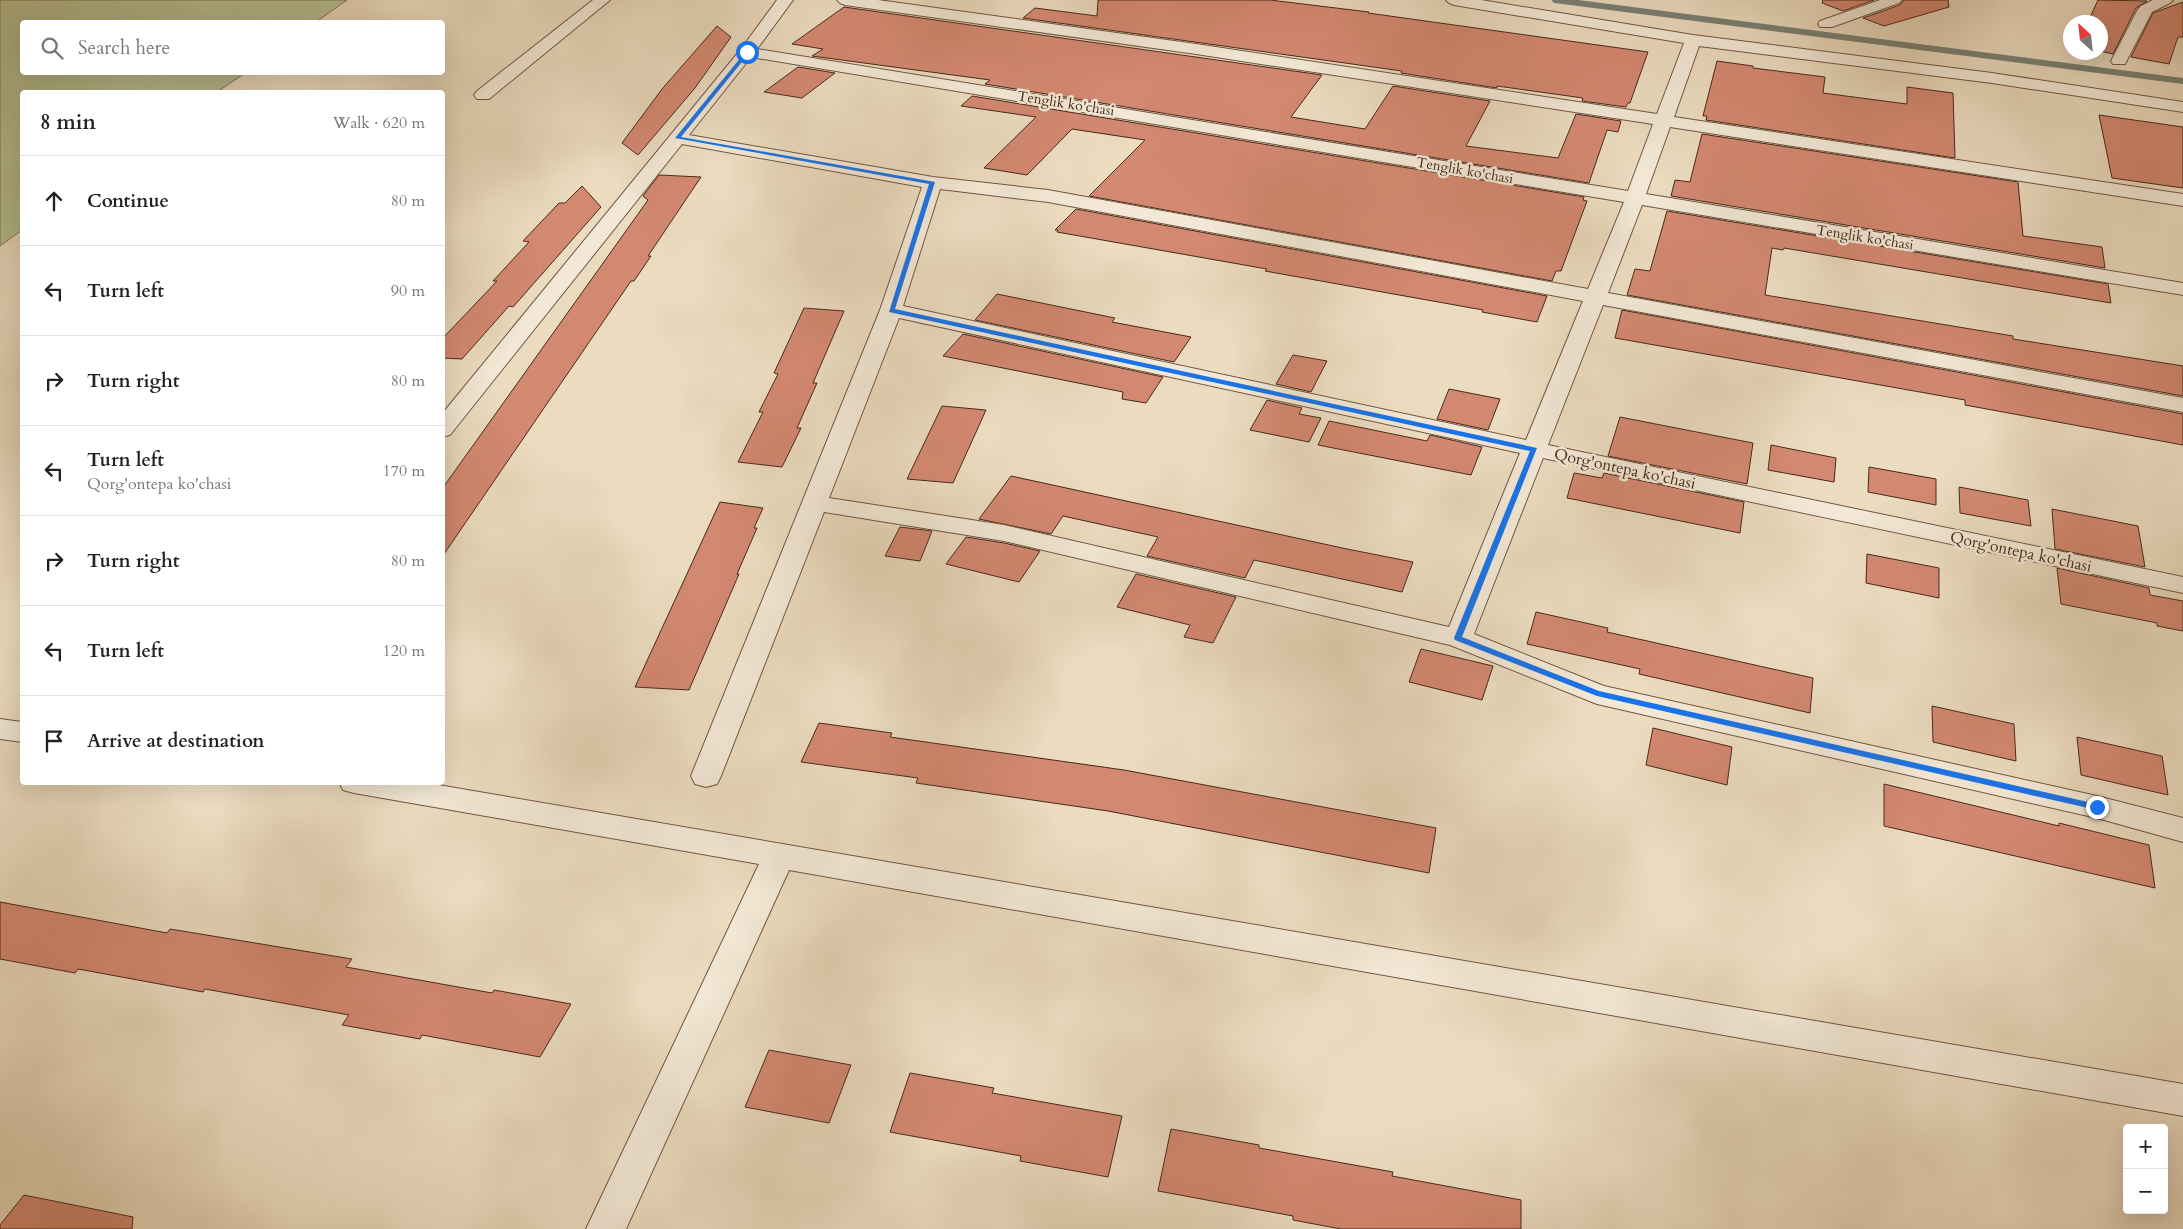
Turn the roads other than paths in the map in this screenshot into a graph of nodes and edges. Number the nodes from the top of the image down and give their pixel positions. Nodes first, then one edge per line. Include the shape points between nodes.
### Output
1 (602, 0) edge
2 (785, 0) edge
3 (845, 0) edge
4 (1454, 0) edge
5 (1894, 0) edge
6 (2166, 0) edge
7 (1826, 24) dead end
8 (1693, 40) junction
9 (747, 52) junction
10 (2119, 61) dead end
11 (483, 95) dead end
12 (2183, 107) edge
13 (1663, 120) junction
14 (677, 138) junction
15 (933, 183) junction
16 (1635, 199) junction
17 (2183, 200) edge
18 (2183, 289) edge
19 (1596, 296) junction
20 (891, 310) junction
21 (2183, 405) edge
22 (445, 426) edge
23 (1534, 449) junction
24 (815, 503) junction
25 (2183, 585) edge
26 (1458, 638) junction
27 (0, 729) edge
28 (20, 732) edge
29 (706, 776) dead end
30 (371, 785) edge
31 (2183, 830) edge
32 (780, 856) junction
33 (2183, 1100) edge
34 (606, 1229) edge

1 - 11 street
2 - 9 street
3 - 13 street
4 - 8 street
5 - 7 street
6 - 10 street via 2146,9
8 - 12 street via 1992,78
8 - 13 street
9 - 14 street
9 - 16 street, Tenglik ko'chasi
13 - 16 street
13 - 17 street
14 - 15 street
14 - 22 street
15 - 19 street via 1048,196
15 - 20 street
16 - 18 street, Tenglik ko'chasi
16 - 19 street
19 - 21 street
19 - 23 street
20 - 23 street, Qorg'ontepa ko'chasi
20 - 24 street
23 - 25 street, Qorg'ontepa ko'chasi
23 - 26 street
24 - 26 street via 1004,533
24 - 29 street
26 - 31 street via 1597,694 2097,807
27 - 28 street
30 - 32 street
32 - 33 street
32 - 34 street

